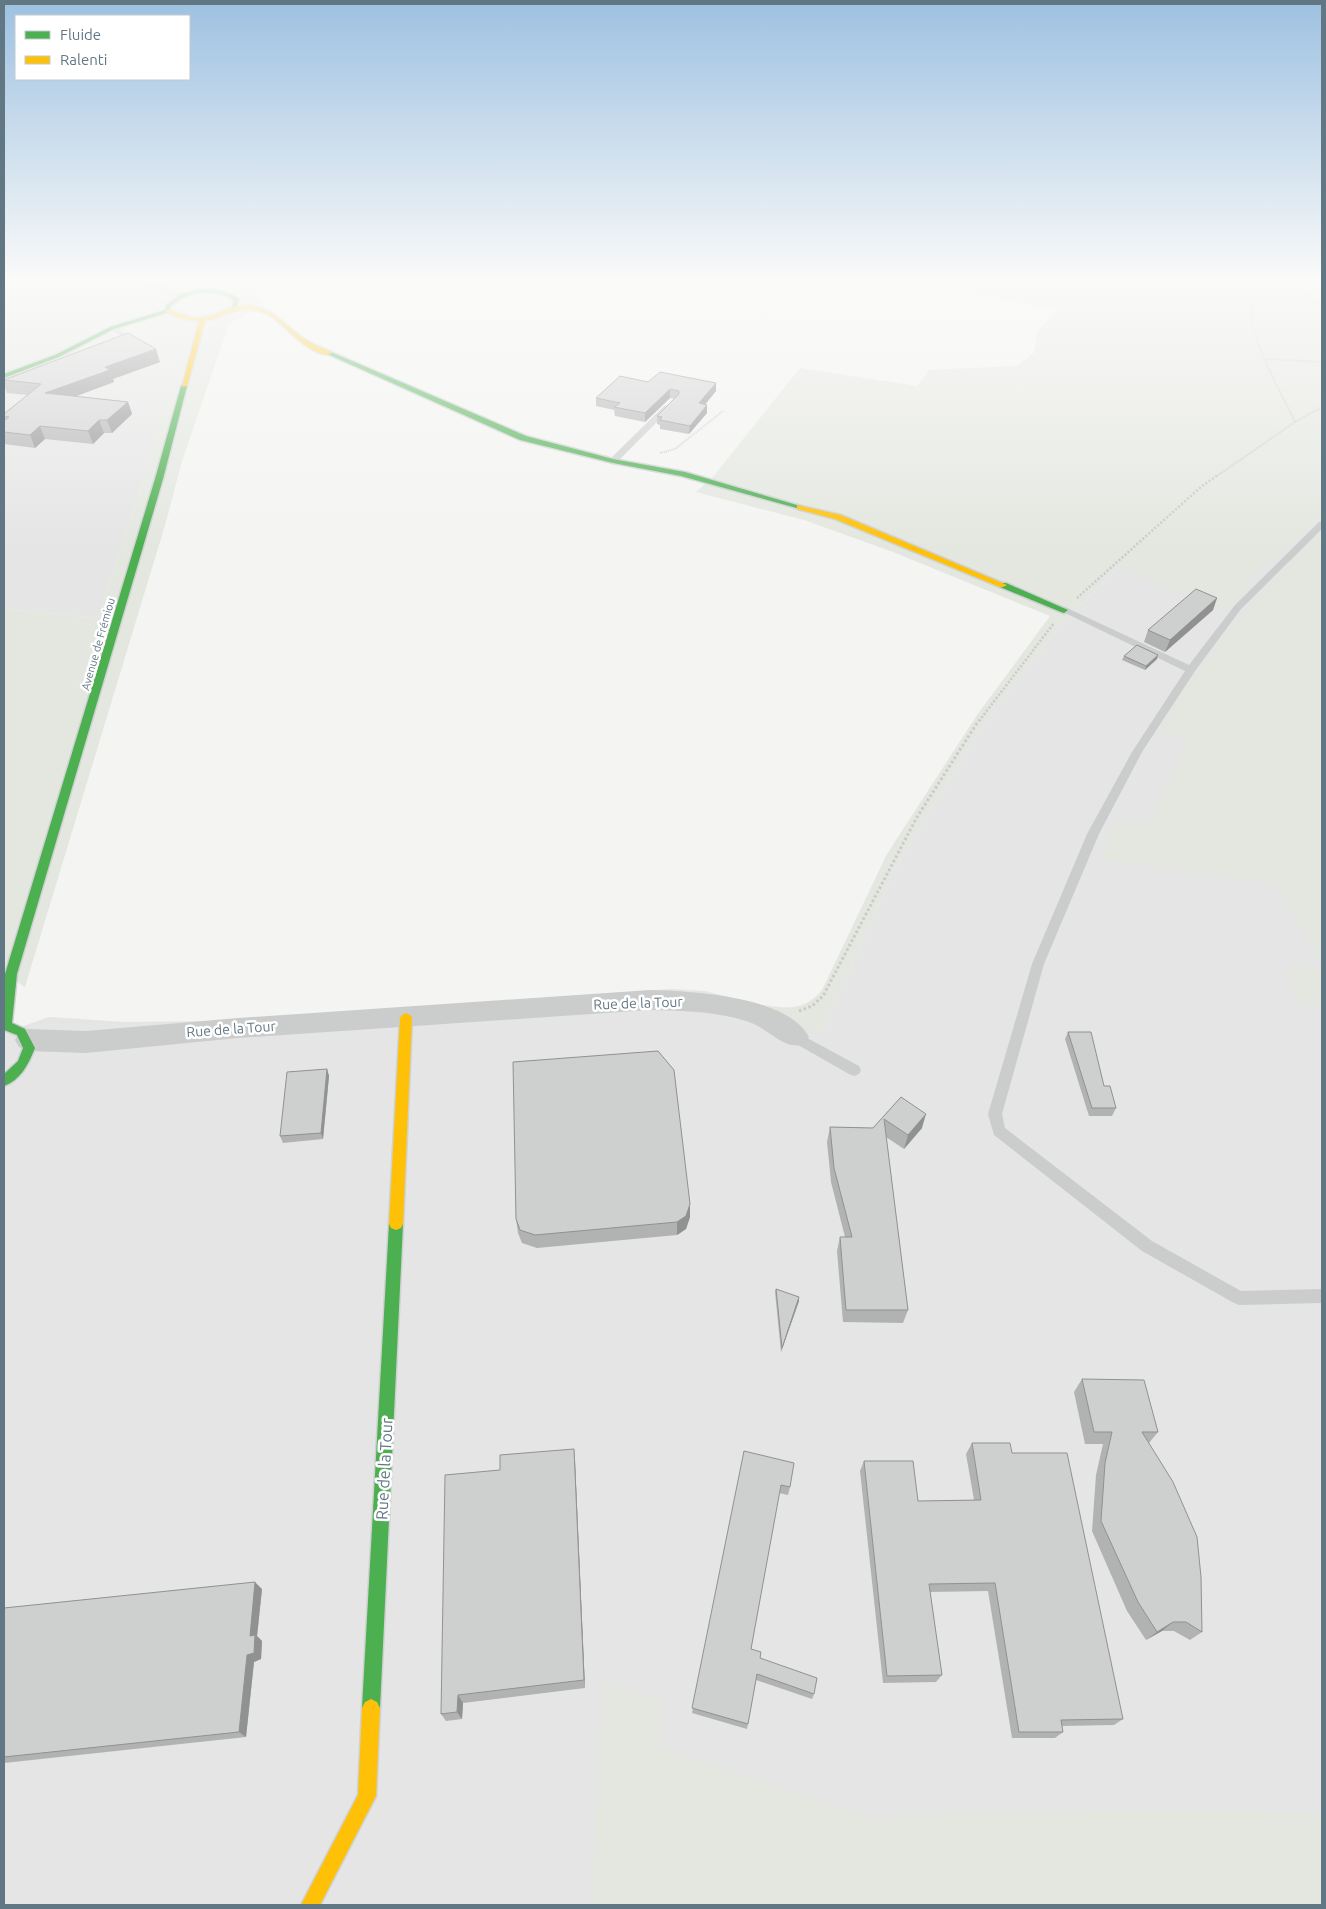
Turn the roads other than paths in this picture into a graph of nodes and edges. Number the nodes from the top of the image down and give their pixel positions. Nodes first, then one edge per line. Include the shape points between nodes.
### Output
1 (20, 370) edge
2 (189, 370) edge
3 (368, 370) edge
4 (4, 376) edge
5 (674, 402) edge
6 (613, 461) junction
7 (1322, 524) edge
8 (1064, 610) joint
9 (1190, 670) junction
10 (11, 974) junction
11 (4, 990) edge
12 (406, 1018) junction
13 (796, 1024) joint
14 (5, 1025) edge
15 (18, 1062) edge
16 (854, 1070) dead end
17 (1322, 1296) edge
18 (310, 1905) edge

1 - 4 street
2 - 10 street, Avenue de Frémiou
3 - 6 street via 523,438
5 - 6 lane
6 - 8 street via 682,474 838,517
7 - 9 lane via 1238,607
8 - 9 lane
9 - 17 lane via 1137,752 1093,834 1038,964 995,1114 999,1131 1147,1246 1239,1298
10 - 11 street, Avenue de Frémiou
10 - 14 street, Avenue de Frémiou
12 - 13 street, Rue de la Tour via 650,1000 706,1002
12 - 15 street, Rue de la Tour via 238,1028 86,1042
12 - 18 street, Rue de la Tour via 367,1796
13 - 16 lane, Rue de la Tour
14 - 15 street via 23,1033

